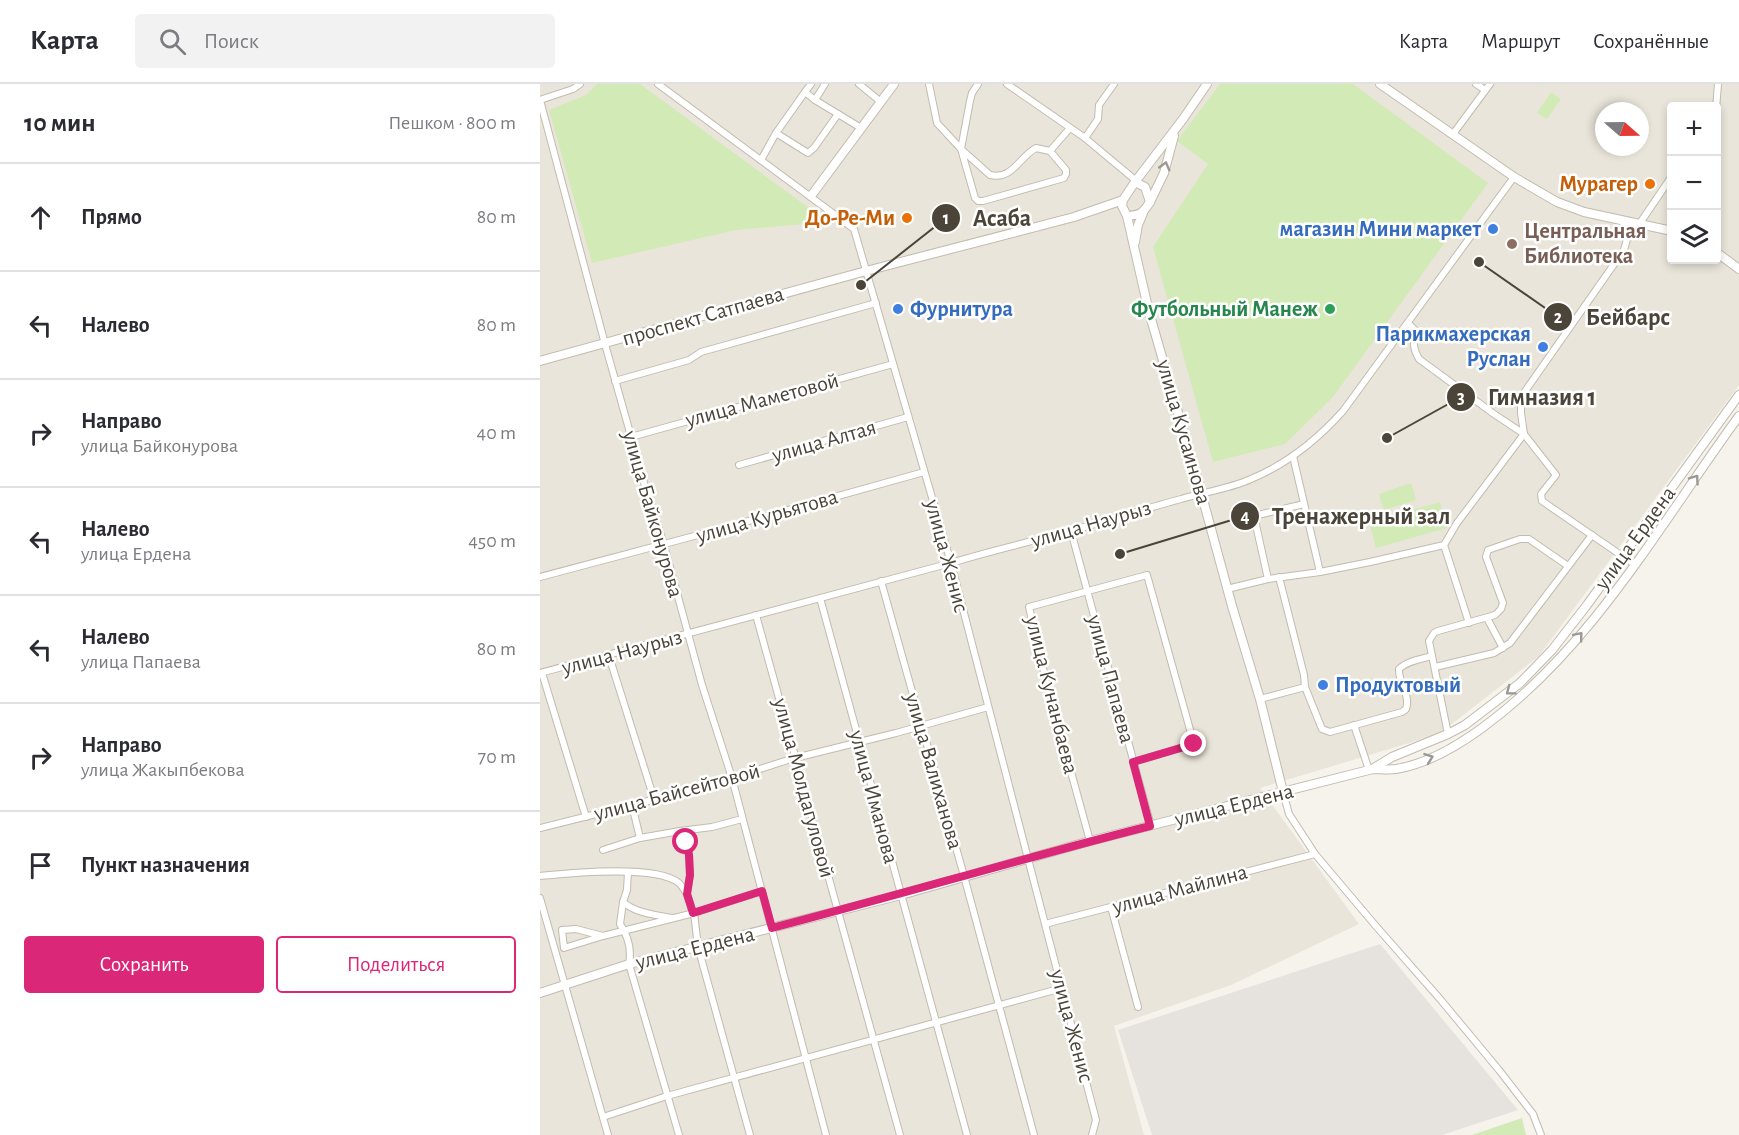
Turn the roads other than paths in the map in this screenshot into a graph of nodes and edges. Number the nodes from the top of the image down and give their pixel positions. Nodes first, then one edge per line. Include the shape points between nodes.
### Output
1 (580, 84) edge
2 (811, 84) edge
3 (825, 84) edge
4 (859, 84) edge
5 (894, 84) edge
6 (929, 84) edge
7 (978, 84) edge
8 (1007, 84) edge
9 (1114, 84) edge
10 (1207, 84) edge
11 (1380, 84) edge
12 (1476, 84) edge
13 (1490, 84) edge
14 (1718, 84) edge
15 (663, 86) edge
16 (1485, 90) junction
17 (805, 92) junction
18 (540, 100) edge
19 (815, 100) junction
20 (881, 102) junction
21 (1717, 102) edge
22 (838, 114) junction
23 (861, 128) junction
24 (1070, 128) junction
25 (1176, 129) junction
26 (776, 133) junction
27 (1453, 134) junction
28 (1085, 138) junction
29 (961, 149) junction
30 (1050, 151) junction
31 (761, 160) junction
32 (1514, 177) junction
33 (1667, 182) edge
34 (1135, 183) junction
35 (811, 196) junction
36 (1123, 200) junction
37 (1150, 202) junction
38 (1101, 208) junction
39 (1143, 213) junction
40 (1126, 214) junction
41 (1623, 221) junction
42 (1640, 223) junction
43 (1667, 230) edge
44 (1134, 246) junction
45 (1721, 255) edge
46 (1739, 268) edge
47 (866, 271) junction
48 (876, 303) junction
49 (1408, 323) junction
50 (604, 344) junction
51 (540, 361) edge
52 (893, 364) junction
53 (615, 381) junction
54 (1739, 395) edge
55 (1739, 416) edge
56 (909, 417) junction
57 (1524, 434) junction
58 (631, 437) junction
59 (1293, 456) junction
60 (739, 465) dead end
61 (924, 472) junction
62 (1201, 492) junction
63 (1304, 504) junction
64 (1071, 531) junction
65 (1592, 535) junction
66 (664, 545) junction
67 (1444, 545) junction
68 (1622, 555) junction
69 (951, 563) junction
70 (1634, 564) junction
71 (1568, 566) junction
72 (1320, 572) junction
73 (540, 577) edge
74 (1279, 577) junction
75 (1268, 579) junction
76 (881, 581) junction
77 (1227, 589) junction
78 (1087, 591) junction
79 (820, 598) junction
80 (756, 615) junction
81 (1487, 618) junction
82 (1470, 623) junction
83 (688, 634) junction
84 (1503, 648) junction
85 (609, 656) junction
86 (1432, 656) junction
87 (1435, 667) junction
88 (541, 673) edge
89 (1305, 687) junction
90 (1260, 699) junction
91 (988, 707) junction
92 (1354, 725) junction
93 (922, 726) junction
94 (1448, 734) junction
95 (859, 743) junction
96 (796, 758) junction
97 (1133, 762) junction
98 (1371, 770) junction
99 (732, 778) junction
100 (1283, 792) junction
101 (654, 799) junction
102 (632, 805) junction
103 (586, 817) junction
104 (742, 819) junction
105 (1150, 826) junction
106 (540, 828) edge
107 (680, 831) junction
108 (640, 838) junction
109 (1090, 842) junction
110 (603, 850) dead end
111 (1315, 854) junction
112 (1028, 858) junction
113 (628, 872) junction
114 (540, 876) edge
115 (964, 876) junction
116 (762, 891) junction
117 (687, 894) junction
118 (901, 895) junction
119 (540, 898) edge
120 (622, 902) junction
121 (1111, 907) junction
122 (837, 911) junction
123 (694, 913) junction
124 (674, 918) junction
125 (1045, 924) junction
126 (772, 928) junction
127 (624, 931) junction
128 (603, 936) junction
129 (698, 947) junction
130 (629, 964) junction
131 (566, 986) junction
132 (1062, 988) junction
133 (540, 993) edge
134 (999, 1006) junction
135 (1138, 1007) dead end
136 (936, 1023) junction
137 (873, 1041) junction
138 (806, 1059) junction
139 (734, 1077) junction
140 (667, 1096) junction
141 (603, 1117) junction
142 (608, 1135) edge
143 (679, 1135) edge
144 (750, 1135) edge
145 (826, 1135) edge
146 (900, 1135) edge
147 (967, 1135) edge
148 (1034, 1135) edge
149 (1092, 1135) edge
150 (1541, 1135) edge

1 - 18 street
2 - 17 street
3 - 19 street
4 - 20 street
5 - 20 street
6 - 29 street via 938,123
7 - 29 street via 972,93
8 - 24 street
9 - 28 street via 1099,105 1098,119
10 - 25 street
11 - 27 street
12 - 16 street
13 - 16 street
14 - 21 street
15 - 31 street, улица Женис
16 - 27 street
17 - 19 street
17 - 26 street
18 - 50 street, улица Байконурова
19 - 22 street
20 - 23 street
22 - 23 street
22 - 26 street via 808,153
23 - 35 street
24 - 28 street
24 - 30 street
25 - 34 street
37 -> 25 street via 1164,173
26 - 31 street
27 - 32 street
28 - 34 street
29 - 30 street via 995,176 1012,172 1035,148
29 - 30 street via 978,201 1064,178 1066,170
31 - 35 street, улица Женис
32 - 41 street via 1557,202
32 - 49 street, улица Наурыз
33 - 42 street
34 - 36 street
34 - 37 street via 1146,187
35 - 47 street, улица Женис via 854,229
36 - 38 street
36 - 40 street
37 - 39 street
38 - 40 street
38 - 47 street, проспект Сатпаева
39 - 40 street
39 - 44 street
40 - 44 street, улица Кусаинова
41 - 42 street
41 - 57 street via 1627,238 1624,250 1521,397
42 - 43 street
44 - 62 street, улица Кусаинова
45 - 46 street
47 - 48 street, улица Женис
47 - 50 street, проспект Сатпаева
48 - 52 street, улица Женис
48 - 53 street via 701,352 689,360
49 - 57 street via 1415,330 1414,352 1419,359
49 - 59 street, улица Наурыз via 1343,411
50 - 51 street, проспект Сатпаева
50 - 53 street, улица Байконурова
52 - 56 street, улица Женис
52 - 58 street, улица Маметовой
53 - 58 street, улица Байконурова
54 - 68 street, улица Ердена
70 -> 55 street, улица Ердена
56 - 60 street, улица Алтая
56 - 61 street, улица Женис
57 - 65 street via 1556,475 1541,494 1542,501
57 - 67 street
58 - 66 street, улица Байконурова
59 - 62 street, улица Наурыз via 1251,479
59 - 63 street
61 - 66 street, улица Курьятова
61 - 69 street, улица Женис
62 - 64 street, улица Наурыз
62 - 77 street, улица Кусаинова
63 - 72 street
63 - 75 street via 1254,516
64 - 69 street, улица Наурыз
64 - 78 street, улица Папаева
65 - 68 street
65 - 71 street
66 - 73 street, улица Курьятова
66 - 83 street, улица Байконурова
67 - 72 street
67 - 82 street
68 - 70 street
68 -> 94 street, улица Ердена via 1536,667 1465,725
69 - 76 street, улица Наурыз
69 - 91 street, улица Женис
98 -> 70 street, улица Ердена via 1395,769 1434,758 1500,715 1562,657
71 - 81 street via 1529,539 1488,550 1486,557 1503,605
71 - 84 street
72 - 74 street
74 - 75 street
74 - 89 street
75 - 77 street
76 - 79 street, улица Наурыз
76 - 93 street, улица Валиханова
77 - 90 street, улица Кусаинова
78 - 97 street, улица Папаева
78 - 97 street via 1147,575 1194,743
78 - 109 street, улица Кунанбаева via 1029,607
79 - 80 street, улица Наурыз
79 - 95 street, улица Иманова
80 - 83 street, улица Наурыз
80 - 96 street, улица Молдагуловой
81 - 82 street
81 - 84 street
82 - 86 street via 1434,633 1430,641
83 - 85 street, улица Наурыз
83 - 99 street, улица Байконурова
84 - 87 street
85 - 88 street, улица Наурыз
85 - 101 street
86 - 87 street
86 - 92 street via 1399,669 1408,701 1406,709
87 - 94 street
88 - 103 street
89 - 90 street
89 - 92 street via 1322,729 1330,732
90 - 100 street, улица Кусаинова
91 - 93 street, улица Байсейтовой
91 - 112 street, улица Женис
92 - 98 street
93 - 95 street, улица Байсейтовой
93 - 115 street, улица Валиханова
94 - 98 street, улица Ердена
95 - 96 street, улица Байсейтовой
95 - 118 street, улица Иманова
96 - 99 street, улица Байсейтовой
96 - 122 street, улица Молдагуловой
97 - 105 street, улица Папаева
98 - 100 street, улица Ердена
99 - 101 street, улица Байсейтовой
99 - 104 street, улица Байконурова
100 - 105 street, улица Ердена
100 - 111 street via 1289,814
101 - 102 street, улица Байсейтовой
102 - 103 street, улица Байсейтовой
102 - 108 street
103 - 106 street, улица Байсейтовой
104 - 107 street via 712,828
104 - 116 street, улица Байконурова
105 - 109 street, улица Ердена
107 - 108 street
107 - 117 street via 689,855
108 - 110 street
109 - 112 street, улица Ердена
111 - 121 street, улица Майлина
111 - 150 street via 1499,1070 1533,1114
112 - 115 street, улица Ердена
112 - 125 street, улица Женис
113 - 114 street
113 - 117 street via 652,872 678,882
113 - 120 street
115 - 118 street, улица Ердена
115 - 134 street, улица Валиханова
116 - 123 street
116 - 126 street, улица Байконурова
117 - 123 street
118 - 122 street, улица Ердена
118 - 136 street, улица Иманова
119 - 131 street
120 - 124 street via 650,914
120 - 127 street via 620,924
121 - 125 street, улица Майлина
121 - 135 street
122 - 126 street, улица Ердена
122 - 137 street, улица Молдагуловой
123 - 124 street
123 - 129 street
124 - 127 street
125 - 132 street, улица Женис
126 - 129 street, улица Ердена
126 - 138 street, улица Байконурова
127 - 128 street
127 - 130 street via 631,949
128 - 128 street via 564,948 562,930 576,929
129 - 130 street, улица Ердена
129 - 139 street
130 - 131 street, улица Ердена
130 - 140 street
131 - 133 street, улица Ердена
131 - 141 street
132 - 134 street
132 - 149 street, улица Женис via 1096,1120
134 - 136 street
134 - 148 street, улица Валиханова
136 - 137 street
136 - 147 street, улица Иманова
137 - 138 street
137 - 146 street, улица Молдагуловой
138 - 139 street
138 - 145 street, улица Байконурова
139 - 140 street
139 - 144 street
140 - 141 street
140 - 143 street
141 - 142 street

